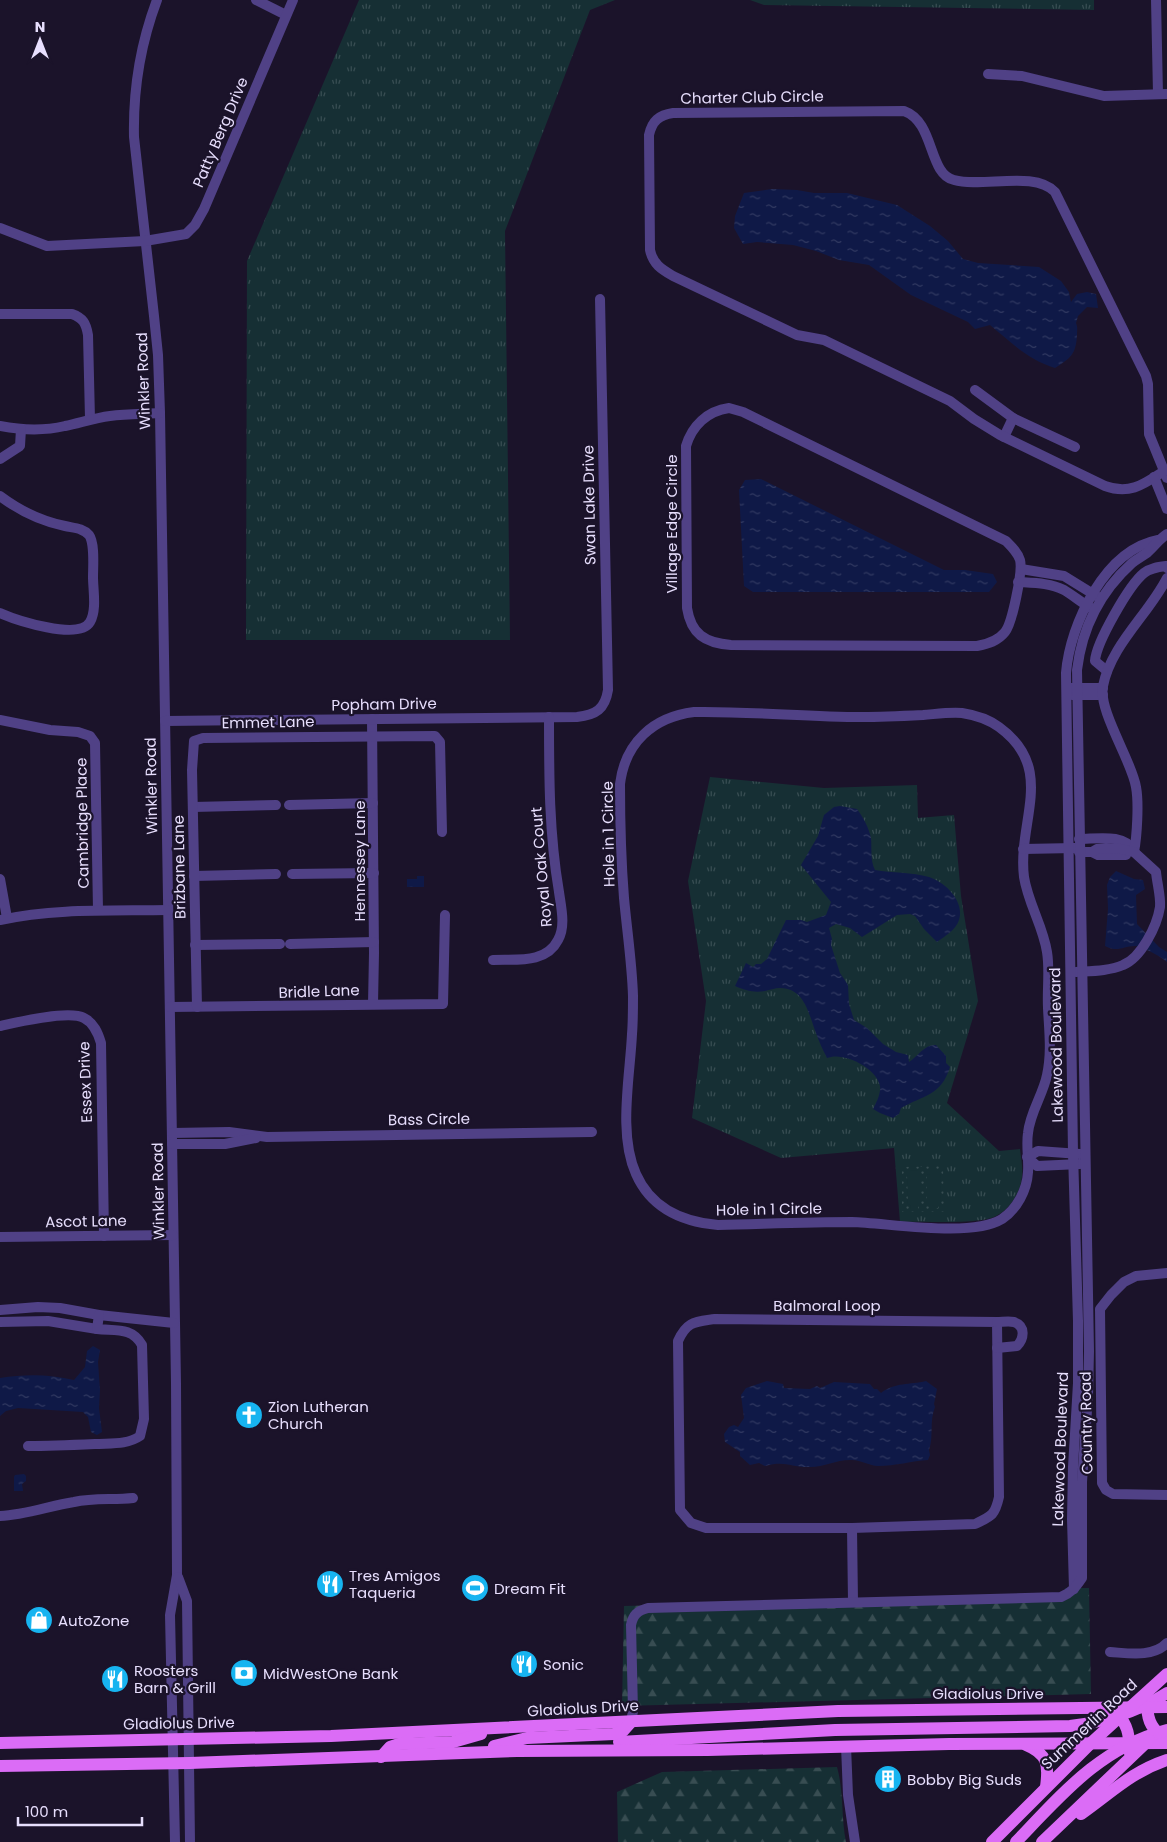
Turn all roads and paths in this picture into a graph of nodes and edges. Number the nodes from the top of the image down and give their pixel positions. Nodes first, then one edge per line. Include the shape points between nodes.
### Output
1 (156, 0) edge
2 (256, 0) edge
3 (293, 0) edge
4 (1156, 0) edge
5 (286, 15) junction
6 (988, 74) dead end
7 (1162, 94) edge
8 (0, 228) edge
9 (145, 241) junction
10 (600, 299) dead end
11 (0, 314) edge
12 (975, 390) dead end
13 (160, 413) junction
14 (1013, 418) junction
15 (90, 419) junction
16 (0, 426) edge
17 (21, 429) junction
18 (1004, 437) junction
19 (1075, 447) dead end
20 (0, 459) edge
21 (1166, 474) edge
22 (1154, 477) junction
23 (0, 496) edge
24 (1167, 509) edge
25 (1163, 537) edge
26 (1167, 568) edge
27 (1021, 569) junction
28 (1049, 573) junction
29 (1167, 578) edge
30 (1018, 582) junction
31 (1047, 584) junction
32 (1097, 596) junction
33 (1090, 608) junction
34 (0, 613) edge
35 (1107, 672) junction
36 (1071, 691) junction
37 (1103, 691) junction
38 (602, 708) joint
39 (549, 717) junction
40 (372, 719) junction
41 (0, 720) edge
42 (165, 720) junction
43 (372, 736) junction
44 (208, 738) joint
45 (373, 804) junction
46 (276, 805) dead end
47 (289, 805) dead end
48 (193, 807) junction
49 (442, 832) dead end
50 (1077, 847) junction
51 (1095, 847) junction
52 (1023, 849) junction
53 (1134, 852) junction
54 (374, 873) junction
55 (276, 874) dead end
56 (292, 874) dead end
57 (194, 876) junction
58 (0, 879) edge
59 (98, 910) junction
60 (168, 910) junction
61 (444, 915) dead end
62 (4, 919) edge
63 (374, 942) junction
64 (280, 944) dead end
65 (290, 944) dead end
66 (195, 945) junction
67 (493, 960) dead end
68 (1070, 972) junction
69 (1082, 972) junction
70 (372, 1004) junction
71 (170, 1007) junction
72 (197, 1007) junction
73 (0, 1026) edge
74 (592, 1132) dead end
75 (172, 1138) junction
76 (1027, 1157) junction
77 (1073, 1158) junction
78 (1086, 1159) junction
79 (173, 1235) junction
80 (104, 1236) junction
81 (0, 1237) edge
82 (1167, 1274) edge
83 (30, 1308) junction
84 (0, 1310) edge
85 (99, 1315) junction
86 (0, 1322) edge
87 (30, 1322) junction
88 (997, 1322) junction
89 (174, 1323) junction
90 (97, 1329) junction
91 (997, 1348) junction
92 (1089, 1351) junction
93 (28, 1446) dead end
94 (1167, 1496) edge
95 (133, 1498) dead end
96 (0, 1516) edge
97 (852, 1528) junction
98 (177, 1575) junction
99 (853, 1602) junction
100 (1165, 1645) edge
101 (1110, 1652) dead end
102 (1167, 1674) edge
103 (1156, 1685) junction
104 (1167, 1693) edge
105 (1147, 1707) junction
106 (1167, 1707) edge
107 (1036, 1708) junction
108 (1124, 1712) junction
109 (631, 1722) junction
110 (1167, 1722) edge
111 (500, 1728) junction
112 (1164, 1734) edge
113 (173, 1740) junction
114 (189, 1740) junction
115 (0, 1743) edge
116 (1091, 1743) junction
117 (1129, 1743) junction
118 (1147, 1743) junction
119 (1167, 1743) edge
120 (1021, 1744) junction
121 (846, 1746) junction
122 (517, 1751) junction
123 (465, 1754) junction
124 (380, 1757) junction
125 (1167, 1760) edge
126 (1127, 1761) junction
127 (173, 1763) junction
128 (190, 1763) junction
129 (0, 1766) edge
130 (1050, 1783) junction
131 (1083, 1803) junction
132 (1052, 1833) junction
133 (175, 1842) edge
134 (190, 1842) edge
135 (855, 1842) edge
136 (992, 1842) edge
137 (1016, 1842) edge
138 (1042, 1842) edge

1 - 9 street, Winkler Road via 135,84 134,137
2 - 5 street
3 - 5 street, Patty Berg Drive
4 - 7 street
5 - 9 street, Patty Berg Drive via 195,225 186,234
6 - 7 street via 1022,76 1104,96
8 - 9 street, Patty Berg Drive via 47,246
9 - 13 street, Winkler Road via 157,345
10 - 38 street, Swan Lake Drive via 608,690
11 - 15 street via 72,314 81,318 88,334
12 - 14 street
13 - 15 street
13 - 42 street, Winkler Road
14 - 18 street
14 - 19 street
15 - 17 street via 64,426
16 - 17 street
17 - 20 street via 20,446
18 - 21 street, Charter Club Circle via 950,401 824,340 797,335 658,266 652,259 650,242 649,135 656,119 673,113 904,111 919,120 945,176 953,180 1041,182 1049,186 1055,192 1142,368 1148,384 1149,434
18 - 22 street, Charter Club Circle via 1113,489 1132,489
21 - 22 street, Charter Club Circle
22 - 24 street
23 - 34 street via 36,518 83,530 90,536 94,604 89,623 82,629 72,630 29,623
25 - 32 street, Lakewood Boulevard
26 - 35 street via 1155,567 1144,573 1104,633 1095,661
27 - 28 street
27 - 30 street, Village Edge Circle
27 - 30 street, Village Edge Circle via 1014,549 994,534 743,412 729,408 714,412 698,423 688,438 687,608 692,625 701,637 709,641 731,645 977,646 996,640 1005,633 1010,624
28 - 31 street
28 - 32 street via 1064,576
29 - 35 street
30 - 31 street
31 - 33 street via 1064,590
32 - 33 street, Lakewood Boulevard
33 - 36 street, Lakewood Boulevard via 1077,623 1069,652
35 - 37 street
36 - 37 street
36 - 50 street, Lakewood Boulevard
37 - 53 street via 1136,787 1137,836
38 - 39 street, Popham Drive via 587,716
39 - 40 street, Popham Drive
39 - 67 street, Royal Oak Court via 551,831 562,915 561,933 552,948 536,958
40 - 42 street, Popham Drive
40 - 43 street, Hennessey Lane
41 - 59 street, Cambridge Place via 78,732 90,736 95,743
42 - 60 street, Winkler Road
43 - 44 street, Emmet Lane
43 - 45 street, Hennessey Lane
43 - 49 street, Emmet Lane via 435,736 440,742
44 - 48 street, Brizbane Lane via 194,741
45 - 47 street
45 - 54 street, Hennessey Lane
46 - 48 street
48 - 57 street, Brizbane Lane
50 - 51 street
50 - 52 street
50 - 68 street, Lakewood Boulevard
50 - 69 street, Lakewood Boulevard
51 - 53 street via 1098,855
51 - 53 street via 1118,839 1130,845
52 - 76 street, Hole in 1 Circle via 1026,887 1047,950 1050,1045 1047,1076 1028,1129
52 - 76 street, Hole in 1 Circle via 1032,792 1027,763 1012,738 998,727 980,717 962,713 890,717 684,713 649,729 632,748 621,774 622,871 632,995 628,1138 636,1174 658,1204 683,1219 718,1226 854,1222 926,1227 981,1226 1000,1220 1020,1200 1027,1181
53 - 69 street via 1156,872 1160,906 1152,933 1125,965
54 - 56 street
54 - 63 street, Hennessey Lane
55 - 57 street
57 - 66 street, Brizbane Lane
58 - 62 street
59 - 60 street
59 - 62 street
60 - 71 street, Winkler Road
61 - 70 street, Bridle Lane via 443,1004
63 - 65 street
63 - 70 street, Hennessey Lane
64 - 66 street
66 - 72 street, Brizbane Lane
68 - 69 street
68 - 77 street, Lakewood Boulevard
69 - 78 street, Lakewood Boulevard
70 - 72 street, Bridle Lane
71 - 72 street, Bridle Lane
71 - 75 street, Winkler Road
73 - 80 street, Essex Drive via 75,1015 84,1018 98,1032 101,1043
74 - 75 street, Bass Circle via 267,1137 229,1132
75 - 79 street, Winkler Road
76 - 77 street via 1038,1152
77 - 78 street
77 - 92 street, Lakewood Boulevard
78 - 92 street, Lakewood Boulevard
79 - 80 street, Ascot Lane
79 - 89 street, Winkler Road
80 - 81 street, Ascot Lane
82 - 92 street, Country Road via 1136,1276 1124,1282 1100,1309
83 - 84 street
83 - 85 street via 60,1308
83 - 87 street
85 - 89 street
85 - 90 street
86 - 87 street
87 - 90 street via 48,1321
88 - 91 street, Balmoral Loop
88 - 91 street via 1014,1322 1023,1332 1017,1346
88 - 97 street, Balmoral Loop via 715,1319 693,1322 683,1330 678,1341 680,1510 691,1523 706,1528
89 - 98 street, Winkler Road
90 - 93 street via 132,1332 142,1345 144,1419 140,1436 125,1442
91 - 97 street, Balmoral Loop via 999,1497 996,1510 975,1524
92 - 94 street, Country Road via 1102,1483 1112,1494
92 - 99 street, Lakewood Boulevard via 1082,1482 1082,1578 1074,1589 1061,1597
95 - 96 street via 79,1501
97 - 99 street
98 - 113 street, Winkler Road via 170,1615
98 - 114 street, Winkler Road via 187,1601
99 - 109 street, Lakewood Boulevard via 639,1610 631,1625
100 - 101 street via 1148,1653
102 - 103 main road, Summerlin Road
103 - 105 main road
103 - 108 main road, Summerlin Road
104 - 122 main road via 1142,1707 1081,1725 764,1733
105 - 106 main road, Gladiolus Drive
105 - 108 main road, Gladiolus Drive
105 - 112 main road via 1150,1722
107 - 108 main road, Gladiolus Drive via 1102,1708
107 - 109 main road, Gladiolus Drive via 828,1712
107 - 120 main road via 1046,1721 1044,1732
108 - 116 main road, Summerlin Road
108 - 117 main road
109 - 111 main road, Gladiolus Drive
109 - 123 main road via 623,1731 614,1734 528,1738
110 - 112 main road
111 - 114 main road, Gladiolus Drive
111 - 124 main road via 453,1742 399,1744 390,1747
112 - 118 main road
112 - 137 main road via 1136,1741 1091,1768
113 - 114 main road, Gladiolus Drive
113 - 115 main road, Gladiolus Drive
113 - 127 street, Winkler Road
114 - 128 street, Winkler Road
116 - 117 main road
116 - 120 main road
116 - 130 main road, Summerlin Road
117 - 118 main road
117 - 126 main road
118 - 119 main road
118 - 126 main road
120 - 121 main road
120 - 130 main road via 1036,1750 1045,1759
121 - 122 main road
121 - 135 street via 848,1795
122 - 123 main road
123 - 124 main road
124 - 128 main road
125 - 132 main road via 1128,1778
126 - 131 main road
127 - 128 main road
127 - 129 main road
127 - 133 street, Winkler Road
128 - 134 street, Winkler Road
130 - 131 main road via 1073,1780
130 - 136 main road, Summerlin Road
131 - 132 main road
132 - 138 main road

